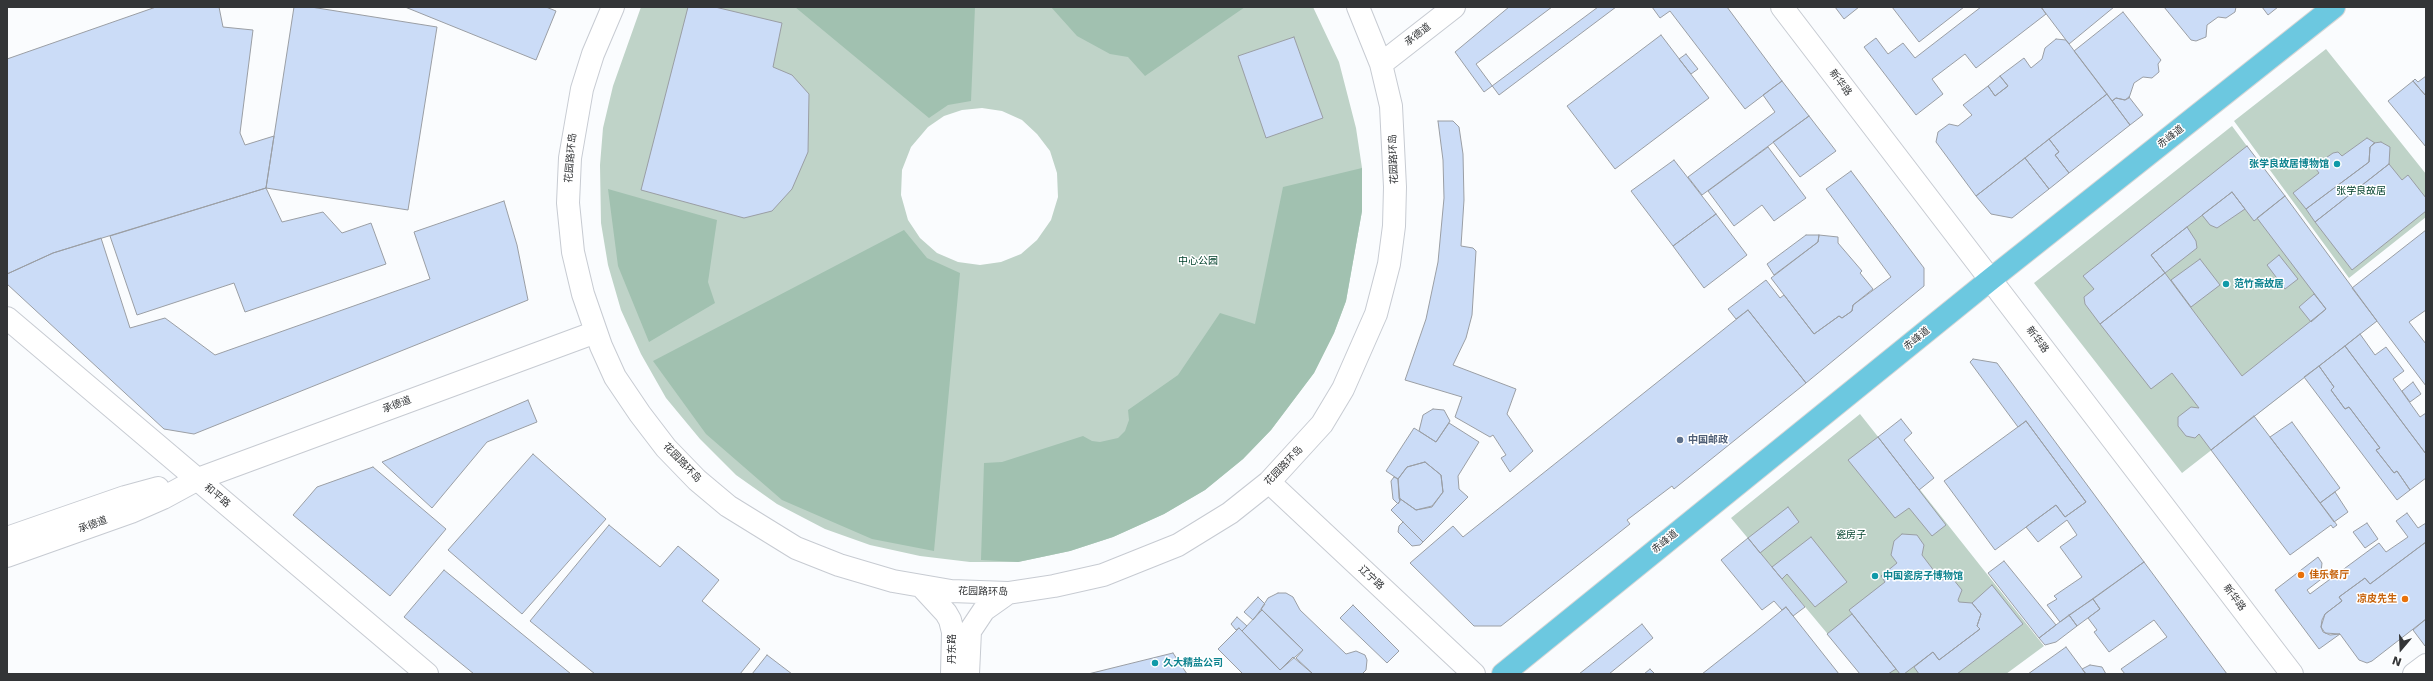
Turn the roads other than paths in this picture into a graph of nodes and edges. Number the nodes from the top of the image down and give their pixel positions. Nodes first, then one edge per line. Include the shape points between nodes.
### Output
1 (613, 7) edge
2 (1358, 7) edge
3 (1454, 7) edge
4 (1782, 7) edge
5 (2334, 7) edge
6 (1382, 64) junction
7 (1990, 279) junction
8 (7, 318) edge
9 (596, 332) junction
10 (198, 479) junction
11 (1269, 482) junction
12 (7, 538) edge
13 (7, 556) edge
14 (922, 587) junction
15 (1008, 593) junction
16 (2426, 665) edge
17 (427, 674) edge
18 (952, 674) edge
19 (968, 674) edge
20 (1474, 674) edge
21 (1503, 674) edge
22 (2292, 674) edge
23 (2414, 674) edge

1 - 9 street, 花园路环岛 via 593,54 582,89 570,158 568,202 573,252
2 - 6 street, 花园路环岛
3 - 6 street, 承德道
4 - 7 street, 新华路
5 - 7 main road, 赤峰道
6 - 11 street, 花园路环岛 via 1391,106 1394,226 1389,264 1376,314 1343,389 1322,424
7 - 21 main road, 赤峰道
7 - 22 street, 新华路
8 - 10 street, 和平路
9 - 10 street, 承德道
9 - 14 street, 花园路环岛 via 615,377 661,442 697,480 728,506 796,548 866,574
10 - 12 street, 承德道 via 125,497
10 - 13 street, 承德道 via 131,512
10 - 17 street, 和平路
11 - 15 street, 花园路环岛 via 1230,513 1178,545 1150,558 1079,581
11 - 20 street, 辽宁路
14 - 15 street, 花园路环岛
14 - 18 street, 丹东路 via 950,620 953,632
15 - 19 street, 丹东路 via 984,610 970,631
16 - 23 street

